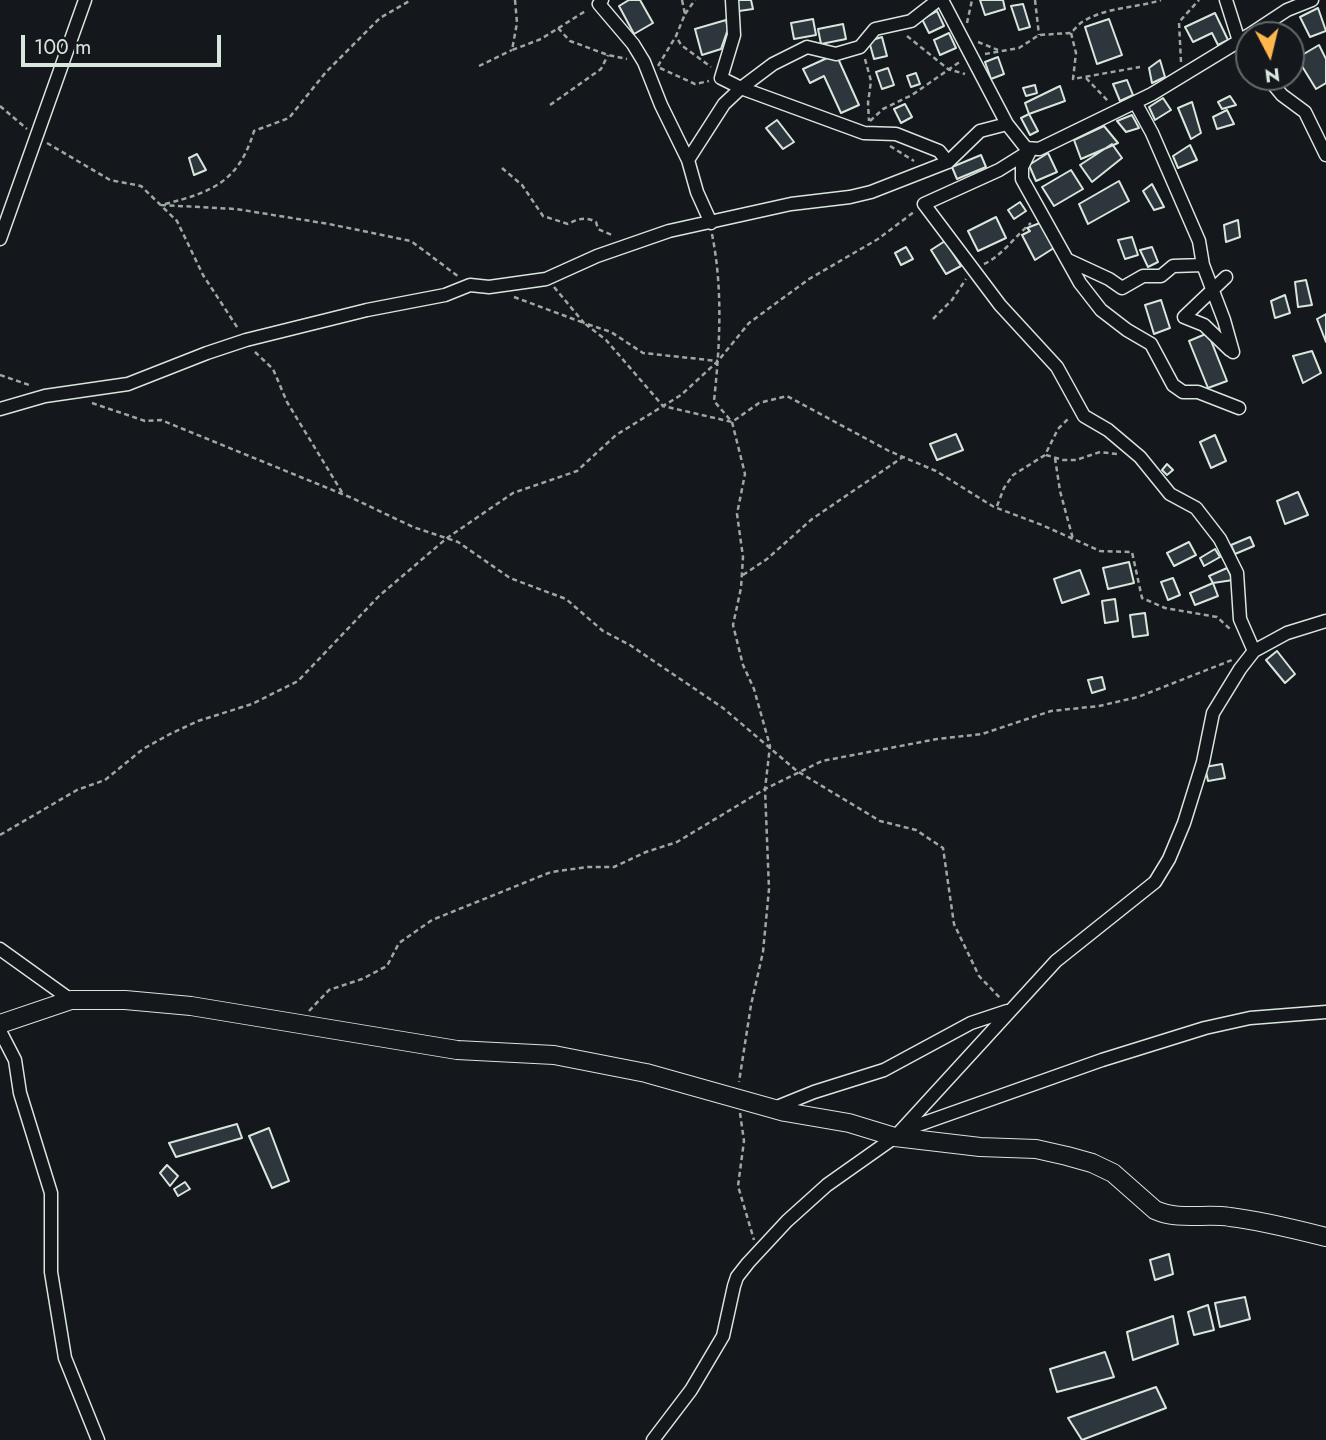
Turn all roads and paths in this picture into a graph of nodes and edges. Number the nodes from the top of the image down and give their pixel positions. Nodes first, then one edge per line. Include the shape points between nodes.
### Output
1 (85, 0) edge
2 (411, 0) edge
3 (515, 0) edge
4 (682, 0) edge
5 (695, 0) edge
6 (732, 0) edge
7 (940, 0) edge
8 (972, 0) edge
9 (1035, 0) edge
10 (1161, 0) edge
11 (1199, 0) edge
12 (1226, 0) edge
13 (1312, 0) edge
14 (600, 2) edge
15 (685, 14) junction
16 (1237, 21) edge
17 (1270, 21) edge
18 (894, 24) junction
19 (558, 28) junction
20 (1072, 33) junction
21 (1039, 35) junction
22 (676, 36) junction
23 (963, 37) junction
24 (1235, 44) edge
25 (860, 47) junction
26 (512, 50) junction
27 (1001, 51) junction
28 (608, 55) junction
29 (974, 57) junction
30 (643, 62) junction
31 (479, 66) dead end
32 (657, 67) junction
33 (1140, 68) dead end
34 (948, 69) junction
35 (1182, 76) junction
36 (721, 78) junction
37 (1085, 78) junction
38 (985, 80) junction
39 (741, 88) junction
40 (1279, 91) edge
41 (1135, 102) junction
42 (550, 105) dead end
43 (0, 106) edge
44 (1118, 110) junction
45 (1007, 124) junction
46 (873, 133) junction
47 (36, 137) junction
48 (1031, 150) junction
49 (1326, 155) edge
50 (688, 160) junction
51 (948, 162) junction
52 (502, 168) dead end
53 (929, 169) junction
54 (924, 204) junction
55 (161, 205) junction
56 (1041, 214) junction
57 (711, 223) junction
58 (0, 239) edge
59 (630, 244) junction
60 (1068, 260) junction
61 (1203, 265) junction
62 (972, 270) junction
63 (1226, 277) dead end
64 (546, 279) junction
65 (470, 285) junction
66 (1212, 290) junction
67 (513, 297) dead end
68 (933, 319) dead end
69 (584, 323) junction
70 (246, 340) junction
71 (718, 361) junction
72 (0, 375) edge
73 (63, 394) junction
74 (86, 401) dead end
75 (663, 406) junction
76 (1079, 406) junction
77 (1239, 408) dead end
78 (0, 409) edge
79 (732, 422) junction
80 (1134, 454) junction
81 (1045, 455) junction
82 (903, 457) junction
83 (1055, 458) junction
84 (343, 494) junction
85 (996, 508) junction
86 (447, 538) junction
87 (1073, 539) junction
88 (742, 576) junction
89 (1326, 621) edge
90 (1235, 634) dead end
91 (1254, 651) junction
92 (770, 746) junction
93 (797, 771) junction
94 (765, 789) junction
95 (0, 835) edge
96 (0, 949) edge
97 (71, 1000) junction
98 (1010, 1010) junction
99 (1326, 1012) edge
100 (0, 1024) edge
101 (297, 1024) junction
102 (0, 1031) edge
103 (737, 1099) junction
104 (772, 1109) junction
105 (897, 1134) junction
106 (1326, 1237) edge
107 (758, 1253) junction
108 (98, 1440) edge
109 (653, 1440) edge

1 - 47 street
2 - 55 path via 380,19 326,72 289,118 254,131 247,155 228,179
3 - 26 path
4 - 15 path
5 - 15 path
6 - 36 street via 734,35
7 - 18 street via 911,21
7 - 23 street
8 - 23 path
9 - 21 path
10 - 20 path via 1084,20
11 - 35 path via 1179,22
12 - 16 street
13 - 17 street
14 - 19 path
14 - 30 street
15 - 22 path
18 - 25 street via 875,29
18 - 34 path
19 - 26 path
19 - 28 path via 570,41
20 - 21 path
20 - 37 path via 1076,53 1073,79
21 - 27 path via 1019,48
22 - 32 path
22 - 36 path
23 - 27 path
23 - 29 street
24 - 35 street
25 - 34 path via 871,81 869,122
25 - 39 street via 836,54 807,47 773,64
26 - 31 path
27 - 29 path
28 - 30 path
28 - 42 path via 601,69
29 - 34 path
29 - 38 street
30 - 32 path
30 - 50 street
32 - 36 path via 695,84
33 - 37 path
34 - 38 path
35 - 41 street
36 - 39 street
37 - 44 path
38 - 45 street
39 - 46 street
39 - 50 street via 724,104
40 - 49 street via 1301,107
41 - 44 street
41 - 61 street via 1199,241
43 - 47 path
44 - 48 street
45 - 48 street
45 - 51 street via 980,131
46 - 51 street via 896,134 939,151
46 - 53 path
47 - 55 path via 110,180 141,186
47 - 58 street
48 - 54 street
48 - 56 street via 1022,167 1022,179
50 - 57 street
51 - 53 street
52 - 59 path via 522,185 543,216 568,224 590,218 598,229
53 - 57 street via 850,197 813,200
54 - 62 street
54 - 71 path via 749,323
55 - 65 path via 236,209 411,241
55 - 70 path via 177,221 203,275
56 - 60 street
56 - 62 path via 996,259
57 - 59 street
57 - 71 path via 718,265
59 - 64 street
60 - 61 street via 1122,288 1143,276 1161,276 1173,266
60 - 77 street via 1101,310 1151,344 1172,385
61 - 66 street
62 - 68 path
62 - 76 street via 1057,367
63 - 66 street
64 - 65 street
64 - 69 path
65 - 70 street via 445,295
66 - 66 street via 1184,317 1204,325 1233,352
67 - 69 path
69 - 71 path via 611,332 643,353
69 - 75 path via 606,340
70 - 73 street via 128,384
70 - 84 path via 273,369 287,402
71 - 75 path
71 - 79 path via 714,401
72 - 73 path
73 - 78 street
74 - 84 path via 145,421 161,420
75 - 79 path
75 - 86 path via 616,435 577,471 513,493
76 - 80 street via 1084,416
76 - 81 path via 1058,429
79 - 82 path via 759,403 787,396
79 - 88 path via 745,474 737,514
80 - 83 path via 1100,452 1076,460
80 - 91 street via 1170,494 1196,508 1220,539 1237,573 1240,619
81 - 83 path
81 - 85 path via 1013,475
82 - 85 path via 936,471
82 - 88 path via 813,519
83 - 87 path
84 - 86 path
85 - 87 path
86 - 92 path via 510,578 566,599 603,631 678,677
86 - 95 path via 379,596 298,681 252,704 198,721 143,749 104,780 77,790
87 - 90 path via 1100,551 1132,552 1142,598 1165,608 1217,617
88 - 92 path via 733,625
89 - 91 street via 1287,633
91 - 93 path via 1138,697 1051,711 982,734 822,761
91 - 98 street via 1213,713 1184,823 1163,872 1056,961
92 - 93 path
92 - 94 path
93 - 94 path
93 - 98 path via 880,821 916,830 943,848 954,924 979,976
94 - 101 path via 677,842 614,867 551,872 432,920 399,943 387,966 329,990
94 - 103 path via 769,890
96 - 97 street
97 - 100 street
97 - 101 street via 125,999
98 - 104 street via 971,1023 884,1070
98 - 105 street
99 - 105 street via 1250,1018 1205,1028
101 - 103 street via 457,1051 554,1055 646,1073
102 - 108 street via 15,1060 20,1093 51,1193 51,1272 65,1357
103 - 104 street
103 - 107 path via 744,1141 738,1186
104 - 105 street
105 - 106 street via 1067,1156 1113,1173 1163,1214 1228,1216
105 - 107 street via 827,1185
107 - 109 street via 737,1277 723,1336 691,1390

